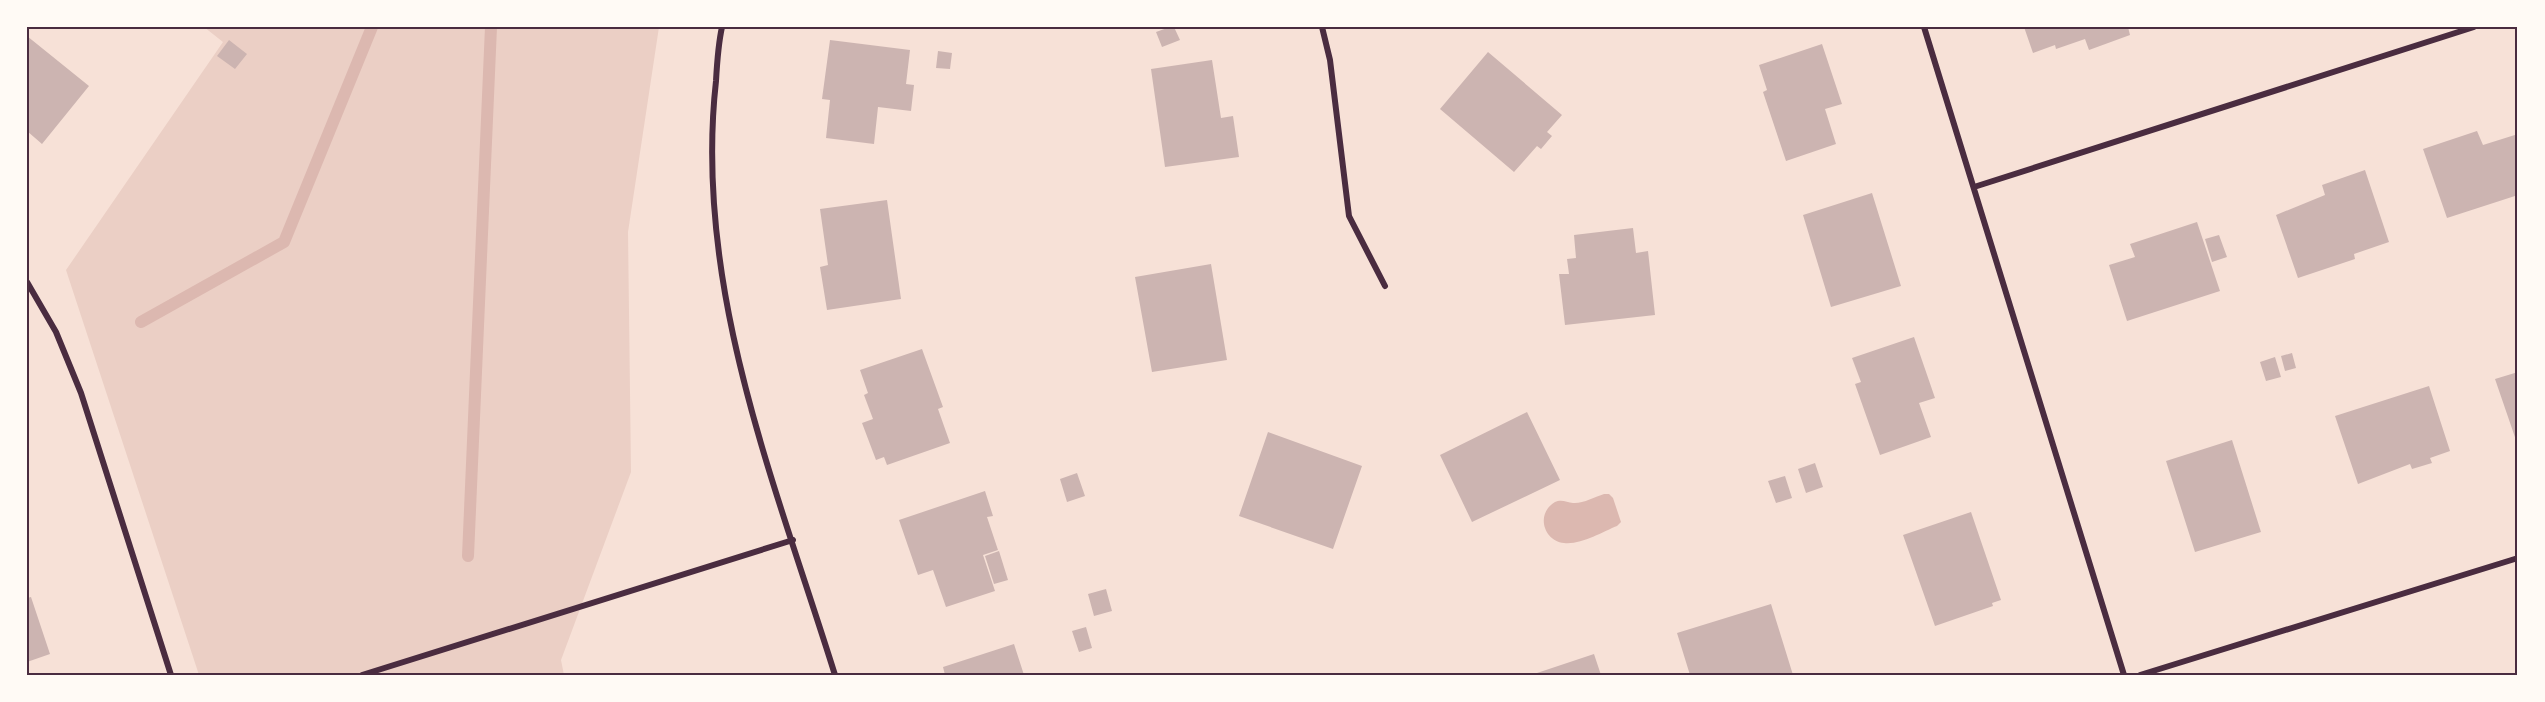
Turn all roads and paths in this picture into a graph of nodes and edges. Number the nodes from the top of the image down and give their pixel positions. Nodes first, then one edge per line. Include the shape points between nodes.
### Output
1 (722, 27) edge
2 (1322, 27) edge
3 (1924, 27) edge
4 (2474, 27) edge
5 (1974, 187) junction
6 (27, 282) edge
7 (1385, 286) dead end
8 (793, 540) junction
9 (2518, 558) edge
10 (171, 675) edge
11 (362, 675) edge
12 (836, 675) edge
13 (2124, 675) edge
14 (2140, 675) edge

1 - 8 street via 711,118 711,200 720,279 740,368
2 - 7 street via 1338,114 1349,216
3 - 5 street
4 - 5 street
5 - 13 street
6 - 10 street via 56,333 81,393
8 - 11 street
8 - 12 street
9 - 14 street

